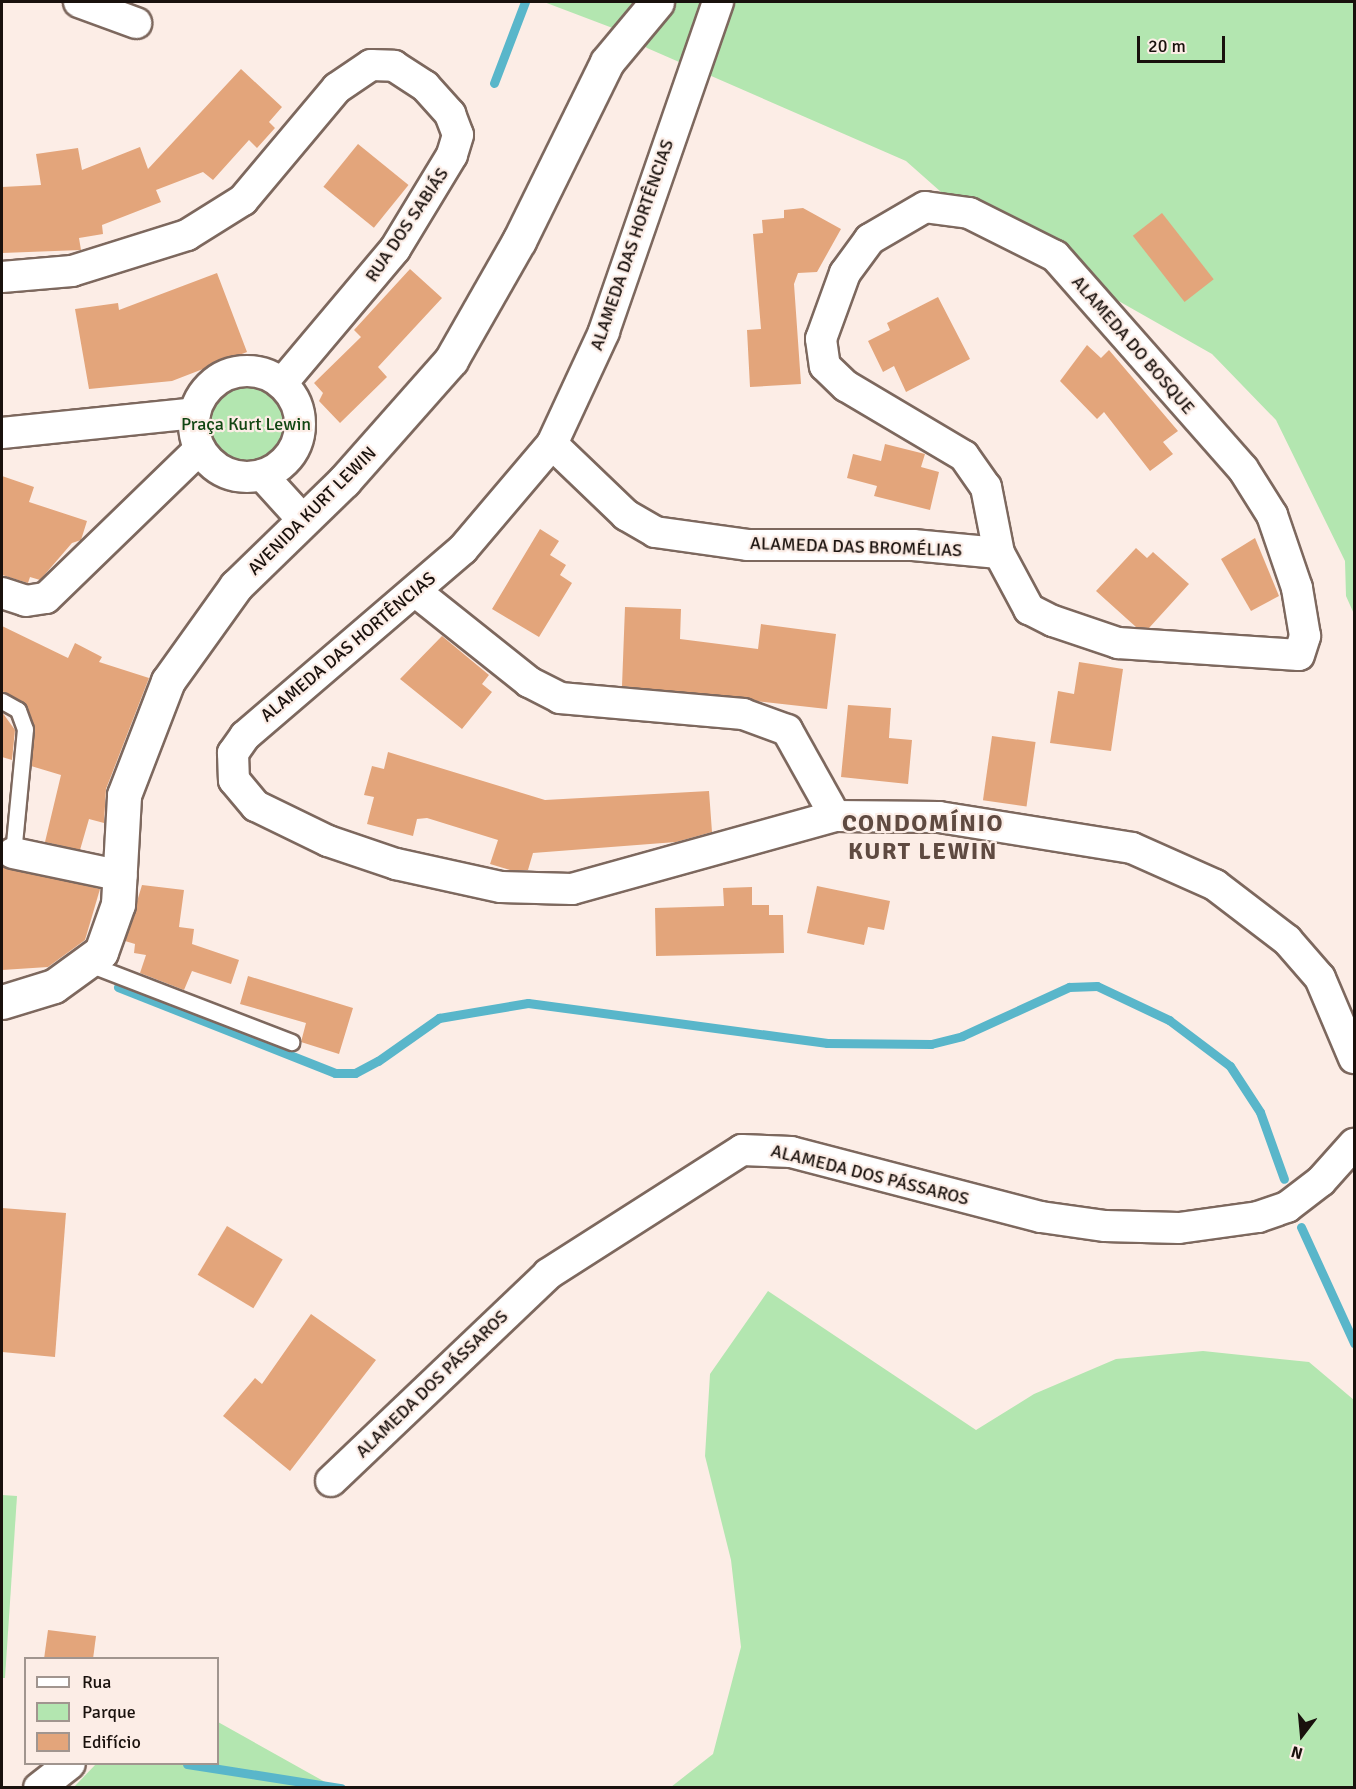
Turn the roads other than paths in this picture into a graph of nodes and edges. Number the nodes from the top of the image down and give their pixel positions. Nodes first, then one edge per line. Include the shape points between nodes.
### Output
1 (79, 2) edge
2 (657, 2) edge
3 (718, 2) edge
4 (136, 23) dead end
5 (2, 277) edge
6 (282, 383) junction
7 (195, 413) junction
8 (2, 433) edge
9 (552, 444) junction
10 (200, 449) junction
11 (262, 475) junction
12 (302, 519) junction
13 (999, 553) junction
14 (415, 591) junction
15 (2, 593) edge
16 (2, 701) edge
17 (835, 816) junction
18 (7, 851) edge
19 (122, 876) junction
20 (89, 964) junction
21 (2, 1002) edge
22 (291, 1042) dead end
23 (1354, 1058) edge
24 (1354, 1144) edge
25 (331, 1481) dead end
26 (69, 1765) edge
27 (39, 1788) edge

1 - 4 street
2 - 12 main road, AVENIDA KURT LEWIN via 607,62 519,241 451,360 344,481
3 - 9 street, ALAMEDA DAS HORTÊNCIAS via 604,332
5 - 6 street, RUA DOS SABIÁS via 72,271 188,235 243,200 337,88 371,65 394,66 425,86 450,114 458,135 452,155 395,249
6 - 7 street via 253,371 222,377 200,398
6 - 11 street via 298,411 297,443 277,468
7 - 8 street
7 - 10 street
9 - 13 street, ALAMEDA DAS BROMÉLIAS via 626,515 654,532 747,545 913,545
9 - 14 street, ALAMEDA DAS HORTÊNCIAS via 463,549
10 - 11 street via 226,472
10 - 15 street via 46,598 27,601
11 - 12 street
12 - 19 main road, AVENIDA KURT LEWIN via 237,586 168,681 124,795
13 - 13 street, ALAMEDA DO BOSQUE via 986,487 964,456 872,405 825,366 820,339 825,315 845,273 870,239 925,207 969,213 1055,256 1243,469 1272,515 1297,588 1305,636 1299,655 1118,643 1029,609
14 - 17 street via 529,682 560,698 743,714 787,730
14 - 17 street, ALAMEDA DAS HORTÊNCIAS via 245,736 233,753 232,770 256,806 327,841 396,864 501,887 572,889
16 - 18 lane via 18,710 25,729
17 - 23 street, ALAMEDA DAS HORTÊNCIAS via 939,817 1132,848 1215,885 1287,940 1320,978
18 - 19 street
19 - 20 main road, AVENIDA KURT LEWIN via 113,930
20 - 21 main road, AVENIDA KURT LEWIN via 54,986
20 - 22 lane
24 - 25 street, ALAMEDA DOS PÁSSAROS via 1321,1181 1287,1207 1258,1217 1179,1228 1105,1226 1041,1217 790,1152 742,1150 548,1274
26 - 27 street

